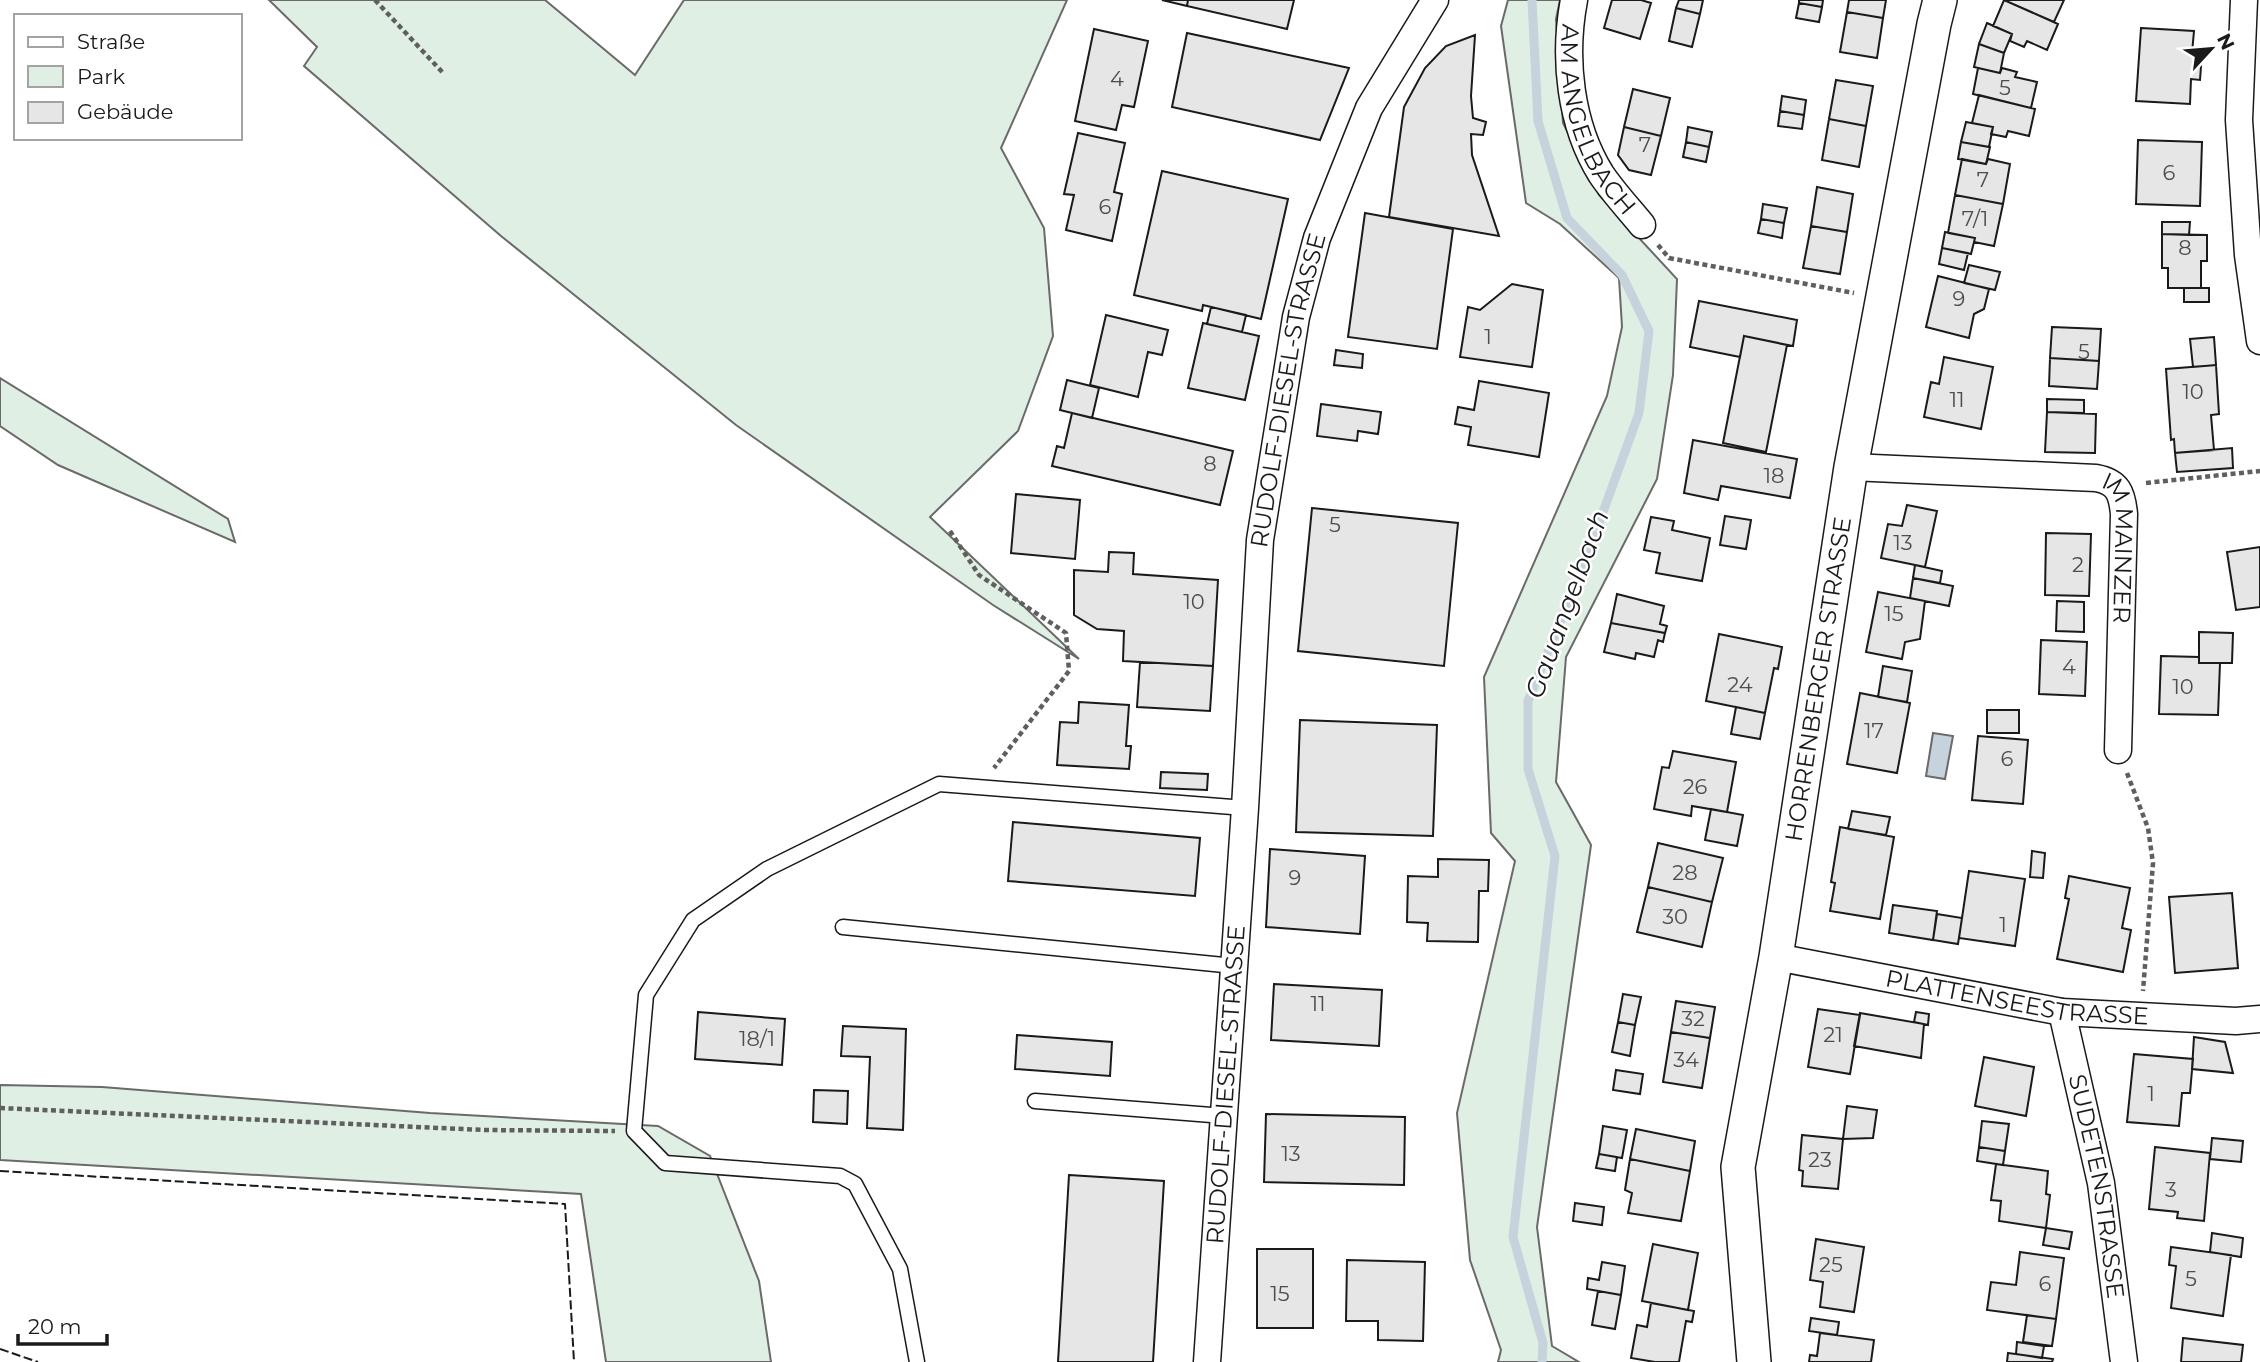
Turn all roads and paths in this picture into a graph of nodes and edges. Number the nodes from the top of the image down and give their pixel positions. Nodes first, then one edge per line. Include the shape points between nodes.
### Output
1 (375, 0) edge
2 (1435, 0) edge
3 (1574, 0) edge
4 (1940, 0) edge
5 (2244, 0) edge
6 (444, 74) dead end
7 (1642, 225) joint
8 (1882, 298) junction
9 (2260, 341) edge
10 (1851, 467) junction
11 (2260, 471) edge
12 (2117, 487) junction
13 (950, 531) dead end
14 (2118, 750) joint
15 (979, 787) junction
16 (1245, 808) junction
17 (843, 927) dead end
18 (1776, 957) junction
19 (1234, 966) junction
20 (2062, 1012) junction
21 (2141, 1016) junction
22 (2260, 1018) edge
23 (1035, 1101) dead end
24 (0, 1108) edge
25 (1224, 1116) junction
26 (634, 1131) junction
27 (917, 1362) edge
28 (1208, 1362) edge
29 (1754, 1362) edge
30 (2124, 1362) edge

1 - 6 path
2 - 16 street, RUDOLF-DIESEL-STRASSE via 1369,108 1317,238 1296,317 1260,540
3 - 7 street, AM ANGELBACH via 1569,62 1575,113 1602,175
4 - 8 street, HORRENBERGER STRASSE
5 - 9 street via 2239,120 2248,255
7 - 8 path, AM ANGELBACH via 1669,258
8 - 10 street, HORRENBERGER STRASSE
10 - 12 street, IM MAINZER via 2096,478
10 - 18 street, HORRENBERGER STRASSE
11 - 12 path
12 - 14 street, IM MAINZER via 2124,514
13 - 15 path via 979,575 1066,634 1069,671
14 - 21 path via 2148,828 2153,863
15 - 16 lane
15 - 26 lane via 939,784 766,869 693,920 646,995
16 - 19 street, RUDOLF-DIESEL-STRASSE
17 - 19 lane
18 - 20 street, PLATTENSEESTRASSE
18 - 29 street, HORRENBERGER STRASSE via 1738,1167
19 - 25 street, RUDOLF-DIESEL-STRASSE
20 - 21 street, PLATTENSEESTRASSE
20 - 30 street, SUDETENSTRASSE via 2101,1183
21 - 22 street, PLATTENSEESTRASSE
23 - 25 lane
24 - 26 path via 484,1130
25 - 28 street, RUDOLF-DIESEL-STRASSE
26 - 27 lane via 665,1163 840,1176 855,1184 900,1269

